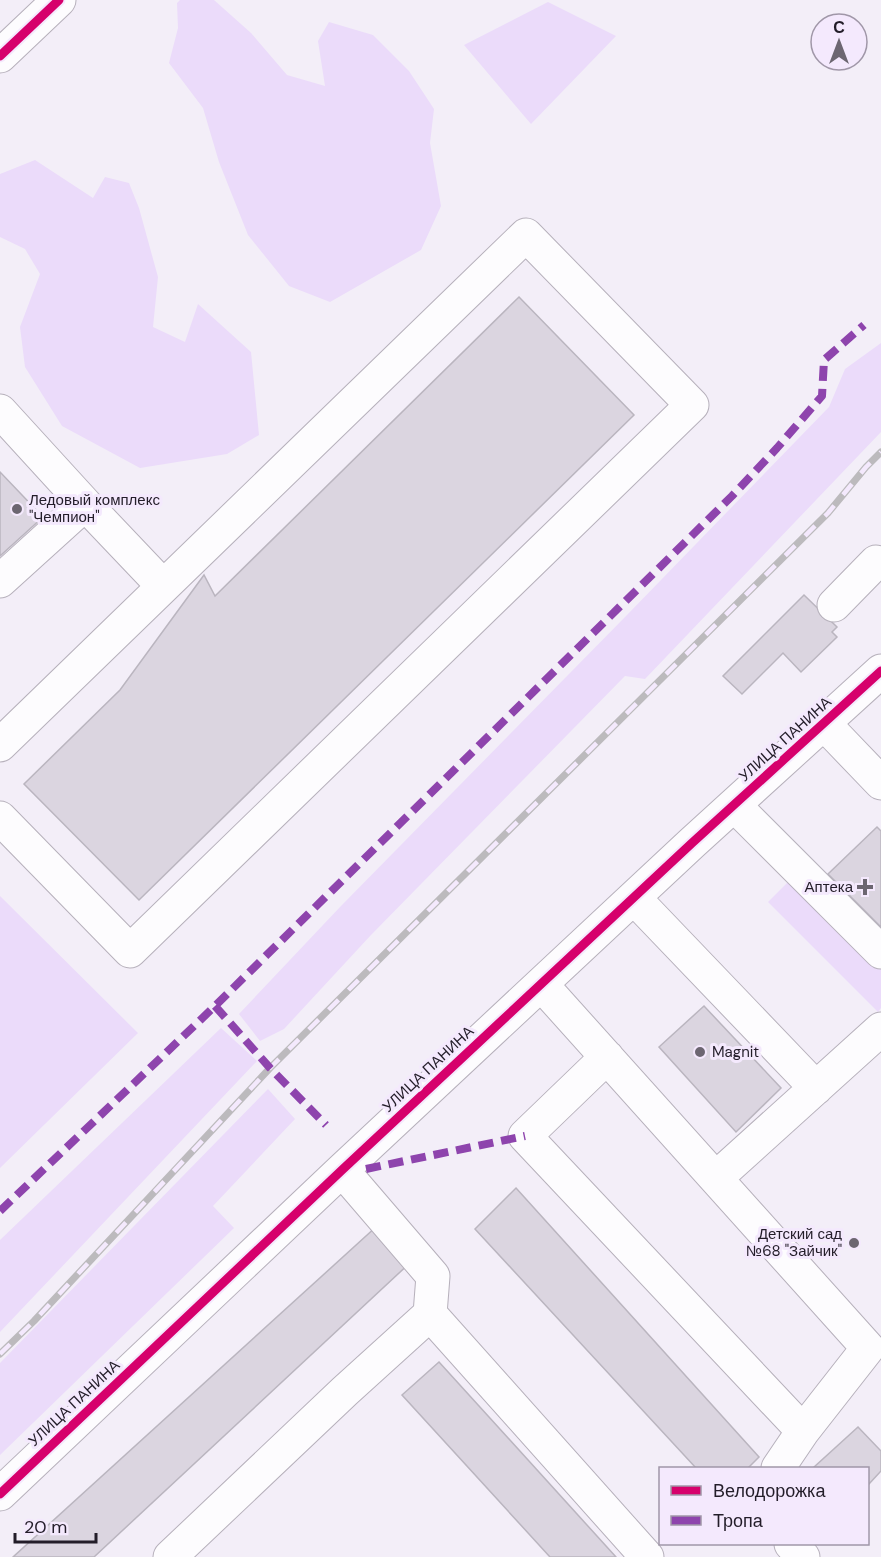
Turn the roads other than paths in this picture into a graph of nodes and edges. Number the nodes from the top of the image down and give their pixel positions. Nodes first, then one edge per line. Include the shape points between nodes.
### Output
1 (59, 0) edge
2 (0, 56) edge
3 (0, 411) edge
4 (85, 504) junction
5 (879, 562) edge
6 (0, 581) edge
7 (163, 586) junction
8 (834, 605) dead end
9 (881, 671) edge
10 (823, 725) junction
11 (0, 745) edge
12 (881, 783) edge
13 (734, 805) junction
14 (0, 818) edge
15 (634, 898) junction
16 (881, 952) edge
17 (542, 984) junction
18 (881, 1029) edge
19 (607, 1057) junction
20 (816, 1088) junction
21 (342, 1170) junction
22 (716, 1178) junction
23 (430, 1314) junction
24 (803, 1431) junction
25 (779, 1467) edge
26 (0, 1494) edge
27 (792, 1545) edge
28 (170, 1557) edge
29 (647, 1557) edge
30 (803, 1557) edge

1 - 2 street
3 - 4 street
4 - 6 street
4 - 7 street
5 - 8 street
7 - 11 street
7 - 14 street via 526,235 692,405 130,951
9 - 10 street, УЛИЦА ПАНИНА
10 - 12 street
10 - 13 street, УЛИЦА ПАНИНА
13 - 15 street, УЛИЦА ПАНИНА
13 - 16 street
15 - 17 street, УЛИЦА ПАНИНА
15 - 20 street
17 - 19 street
17 - 21 street, УЛИЦА ПАНИНА
18 - 20 street
19 - 22 street
19 - 24 street via 525,1136
20 - 22 street
21 - 23 street via 433,1276
21 - 26 street, УЛИЦА ПАНИНА
22 - 24 street via 868,1348
23 - 28 street
23 - 29 street
24 - 25 street
27 - 30 street

